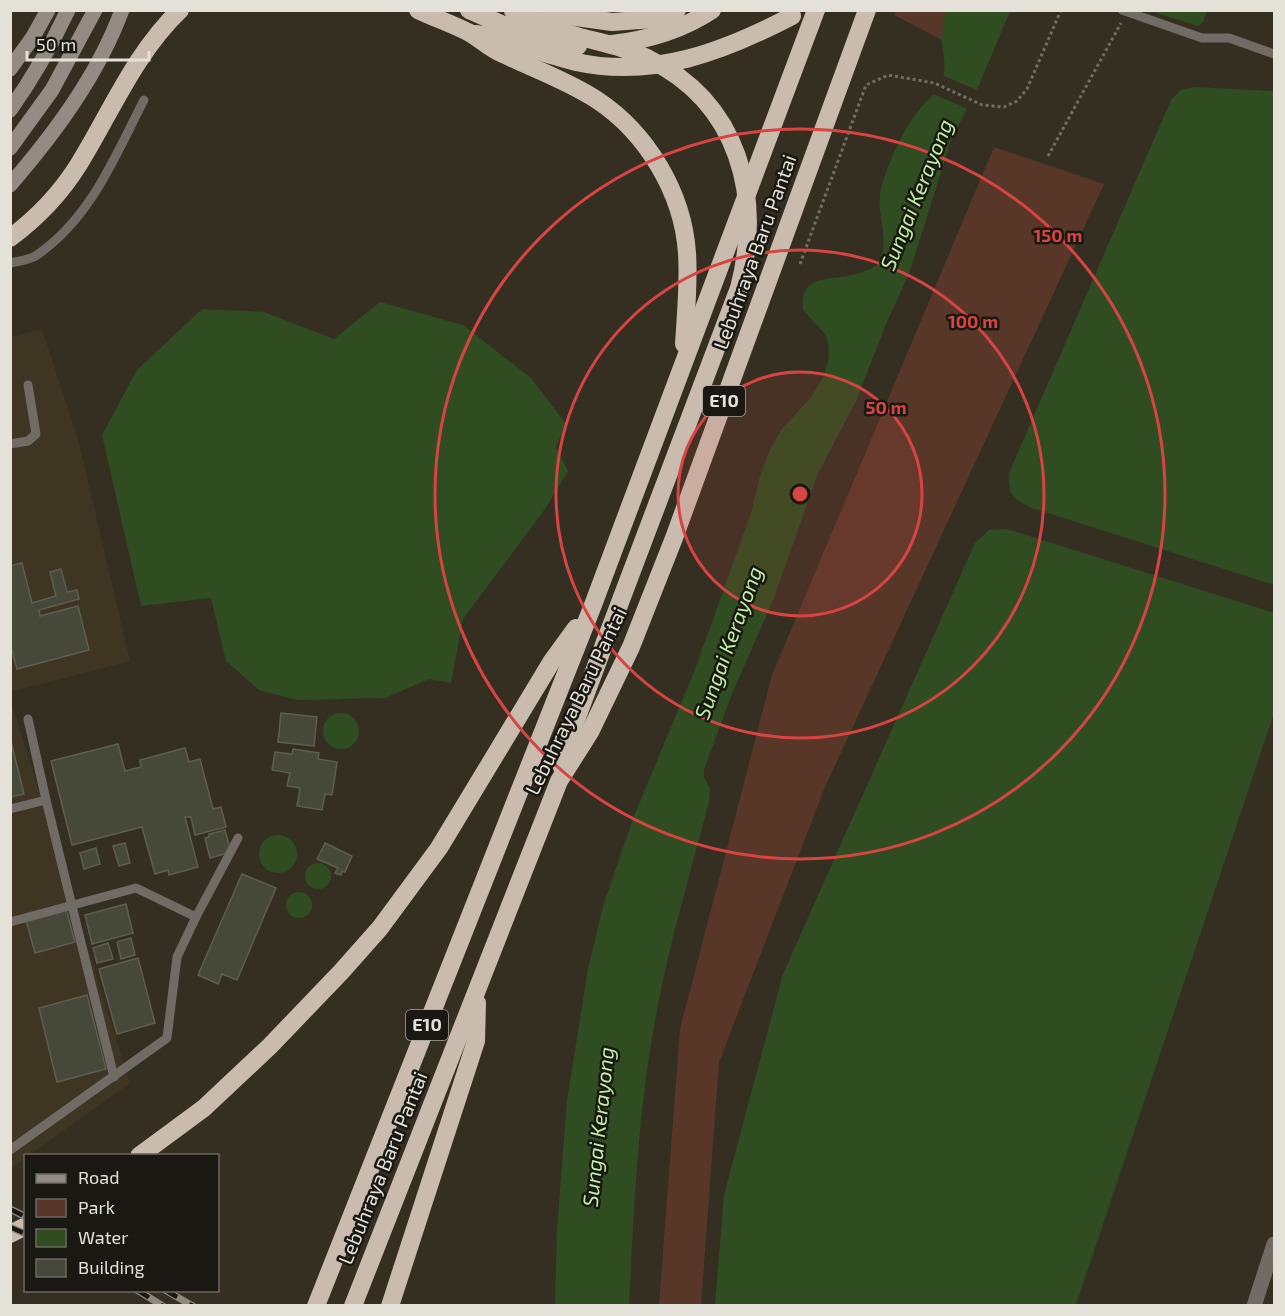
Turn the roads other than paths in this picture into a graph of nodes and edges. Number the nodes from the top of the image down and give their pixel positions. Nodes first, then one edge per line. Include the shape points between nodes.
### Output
1 (48, 10) edge
2 (68, 10) edge
3 (95, 10) edge
4 (180, 10) edge
5 (418, 10) edge
6 (470, 10) edge
7 (677, 10) edge
8 (712, 10) edge
9 (816, 10) edge
10 (867, 10) edge
11 (513, 11) edge
12 (1124, 11) edge
13 (119, 13) edge
14 (792, 16) dead end
15 (470, 33) junction
16 (1275, 54) edge
17 (10, 69) edge
18 (144, 100) dead end
19 (10, 110) edge
20 (10, 148) edge
21 (11, 185) edge
22 (10, 238) edge
23 (13, 261) edge
24 (683, 360) junction
25 (28, 385) dead end
26 (10, 444) edge
27 (593, 604) junction
28 (28, 719) dead end
29 (559, 781) junction
30 (46, 800) junction
31 (10, 809) edge
32 (238, 838) dead end
33 (72, 905) junction
34 (196, 917) junction
35 (10, 922) edge
36 (478, 987) junction
37 (114, 1077) junction
38 (10, 1149) edge
39 (140, 1154) edge
40 (24, 1227) edge
41 (10, 1234) edge
42 (1275, 1245) edge
43 (316, 1305) edge
44 (352, 1305) edge
45 (390, 1305) edge
46 (1254, 1305) edge

1 - 17 main road
2 - 19 main road via 50,50
3 - 20 main road via 52,90
4 - 22 highway via 141,57 78,166 52,200
5 - 15 highway
6 - 8 highway, bridge via 547,41 587,48 664,33
7 - 11 highway via 654,19 612,22
9 - 24 highway, Lebuhraya Baru Pantai / E10
10 - 29 highway, Lebuhraya Baru Pantai / E10 via 631,647 590,732
11 - 29 highway, bridge via 648,58 681,79 710,105 731,138 743,174 749,219 740,288 570,736
12 - 16 lane via 1202,38 1229,38
13 - 21 main road via 77,98
14 - 15 highway via 731,46 697,57 637,66 580,62 502,38
15 - 24 highway via 493,50 598,101 654,157 675,204 687,250
18 - 23 lane via 96,191 75,222 35,256
24 - 27 highway, Lebuhraya Baru Pantai / E10
25 - 26 lane via 36,434 28,441
27 - 39 highway via 552,661 439,848 380,928 270,1046 204,1108
27 - 43 highway, E10
28 - 30 lane
29 - 36 highway, Lebuhraya Baru Pantai / E10
30 - 31 lane
30 - 33 lane
32 - 34 lane
33 - 34 lane via 136,888
33 - 35 lane
33 - 37 lane
34 - 37 lane via 177,957 167,1038
36 - 44 highway, Lebuhraya Baru Pantai / E10
36 - 45 highway via 476,1041
37 - 38 lane
40 - 41 highway
42 - 46 street

